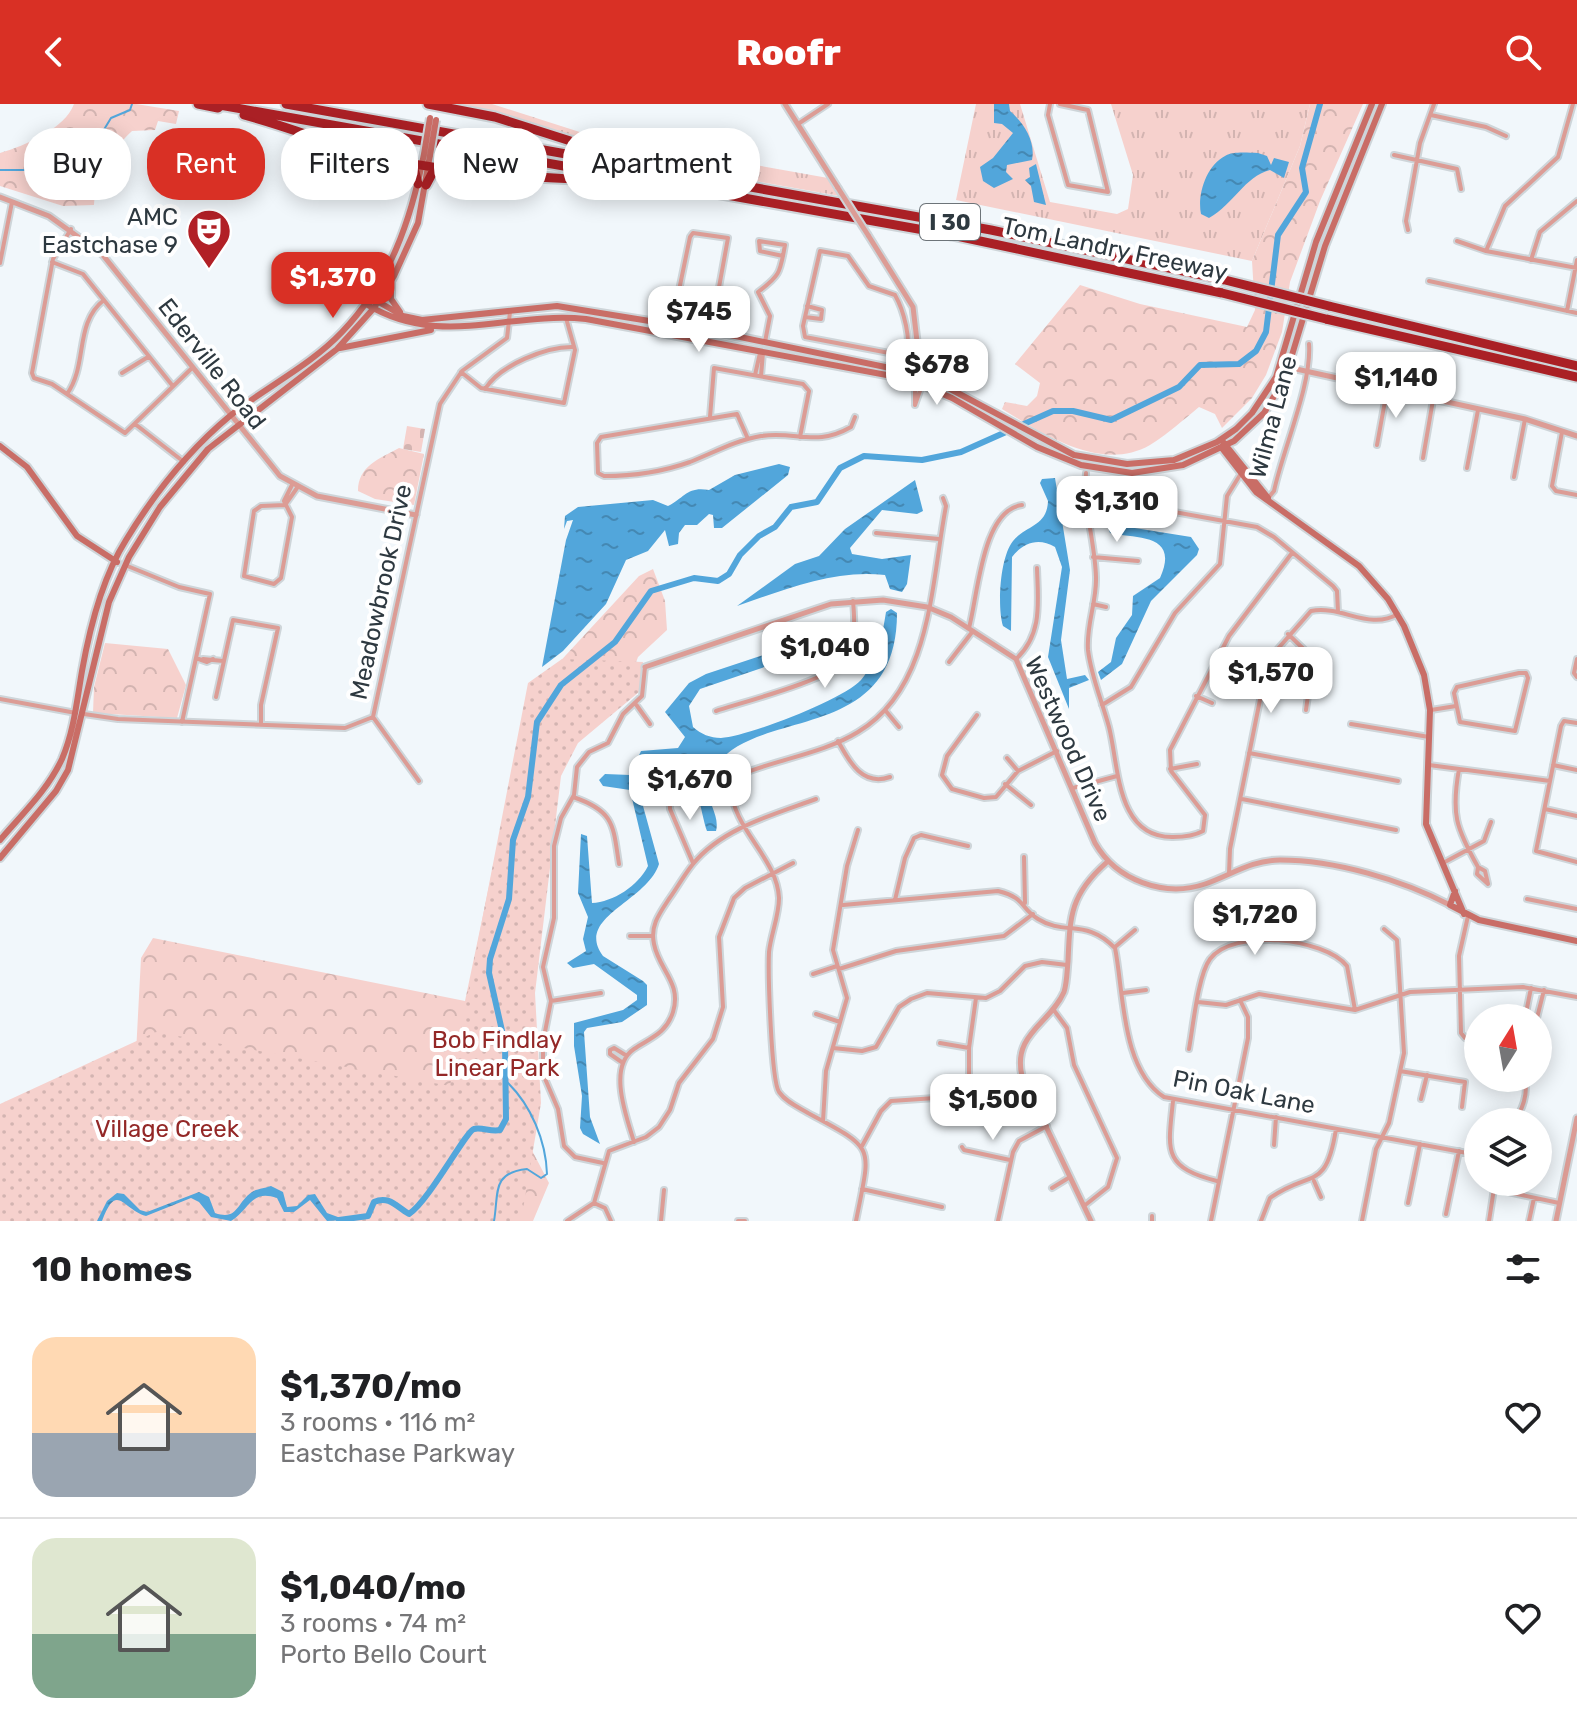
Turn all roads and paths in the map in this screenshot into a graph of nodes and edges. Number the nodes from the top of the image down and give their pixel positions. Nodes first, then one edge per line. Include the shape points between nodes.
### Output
1 (198, 104) edge
2 (214, 104) edge
3 (286, 104) edge
4 (785, 104) edge
5 (828, 104) edge
6 (1050, 104) edge
7 (1060, 104) edge
8 (1372, 104) edge
9 (1382, 104) edge
10 (1434, 104) edge
11 (1573, 104) edge
12 (439, 105) edge
13 (1431, 115) junction
14 (798, 124) junction
15 (291, 128) edge
16 (1506, 136) dead end
17 (563, 138) edge
18 (563, 153) edge
19 (1394, 155) dead end
20 (1416, 159) junction
21 (426, 160) junction
22 (418, 161) edge
23 (434, 164) edge
24 (563, 166) edge
25 (434, 172) edge
26 (418, 178) edge
27 (422, 185) junction
28 (760, 189) edge
29 (1461, 189) dead end
30 (0, 197) edge
31 (755, 200) edge
32 (12, 201) junction
33 (1577, 201) edge
34 (413, 211) junction
35 (406, 225) junction
36 (416, 228) junction
37 (71, 229) junction
38 (1408, 230) dead end
39 (1457, 241) dead end
40 (410, 243) junction
41 (1486, 251) junction
42 (1, 254) edge
43 (783, 256) junction
44 (1531, 260) junction
45 (1577, 260) edge
46 (52, 262) junction
47 (0, 263) edge
48 (1575, 268) edge
49 (394, 276) junction
50 (1429, 281) dead end
51 (905, 292) junction
52 (896, 297) junction
53 (104, 300) junction
54 (368, 300) junction
55 (376, 305) junction
56 (807, 306) junction
57 (565, 307) junction
58 (1567, 311) junction
59 (510, 312) junction
60 (1577, 313) edge
61 (406, 317) junction
62 (565, 317) junction
63 (805, 317) junction
64 (511, 322) junction
65 (672, 324) junction
66 (437, 329) junction
67 (711, 331) junction
68 (671, 334) junction
69 (765, 342) junction
70 (1309, 344) dead end
71 (837, 346) junction
72 (575, 347) junction
73 (337, 349) junction
74 (762, 352) junction
75 (148, 357) junction
76 (838, 358) junction
77 (921, 359) junction
78 (1281, 364) junction
79 (298, 365) junction
80 (1577, 366) edge
81 (192, 368) junction
82 (1290, 368) junction
83 (307, 372) junction
84 (461, 372) junction
85 (1305, 372) junction
86 (122, 373) dead end
87 (920, 374) junction
88 (758, 376) junction
89 (1577, 377) edge
90 (938, 380) junction
91 (918, 383) junction
92 (172, 385) junction
93 (485, 389) junction
94 (1387, 390) junction
95 (67, 394) junction
96 (1433, 400) junction
97 (1478, 410) junction
98 (230, 416) junction
99 (710, 417) junction
100 (855, 417) dead end
101 (1525, 419) junction
102 (134, 424) junction
103 (237, 425) junction
104 (1562, 432) junction
105 (1577, 436) edge
106 (800, 437) junction
107 (748, 439) junction
108 (1221, 444) junction
109 (1377, 445) dead end
110 (0, 446) edge
111 (1423, 458) dead end
112 (184, 462) junction
113 (1467, 468) dead end
114 (1086, 473) dead end
115 (1240, 475) junction
116 (1514, 477) dead end
117 (167, 484) junction
118 (295, 486) junction
119 (173, 490) junction
120 (1577, 495) edge
121 (943, 498) dead end
122 (1268, 498) junction
123 (1085, 501) junction
124 (285, 505) junction
125 (1022, 505) dead end
126 (416, 515) junction
127 (1223, 519) junction
128 (876, 533) dead end
129 (939, 539) junction
130 (1292, 553) junction
131 (1093, 557) junction
132 (115, 560) junction
133 (1138, 561) dead end
134 (124, 565) junction
135 (1037, 568) dead end
136 (853, 601) junction
137 (1093, 604) junction
138 (927, 607) junction
139 (1106, 607) dead end
140 (1338, 612) junction
141 (1398, 614) junction
142 (971, 630) junction
143 (1288, 634) junction
144 (88, 645) junction
145 (97, 646) junction
146 (196, 658) junction
147 (1016, 659) junction
148 (1577, 659) edge
149 (223, 661) junction
150 (949, 662) dead end
151 (645, 667) joint
152 (1576, 676) edge
153 (1196, 696) junction
154 (216, 697) dead end
155 (0, 699) edge
156 (635, 703) junction
157 (1212, 703) dead end
158 (1102, 705) junction
159 (1456, 706) junction
160 (885, 710) junction
161 (1306, 710) dead end
162 (1430, 710) junction
163 (716, 711) dead end
164 (80, 714) junction
165 (977, 715) dead end
166 (373, 717) junction
167 (182, 722) junction
168 (1577, 723) edge
169 (261, 724) junction
170 (650, 724) dead end
171 (1351, 724) dead end
172 (899, 727) dead end
173 (1432, 737) junction
174 (838, 741) junction
175 (1057, 751) junction
176 (1249, 753) junction
177 (1007, 758) dead end
178 (1197, 764) dead end
179 (1429, 765) junction
180 (1553, 765) junction
181 (1170, 769) junction
182 (1459, 769) junction
183 (1577, 770) edge
184 (1018, 771) junction
185 (1117, 776) junction
186 (890, 777) dead end
187 (419, 781) dead end
188 (1398, 781) dead end
189 (1550, 781) junction
190 (1005, 784) junction
191 (669, 785) dead end
192 (1073, 788) junction
193 (573, 797) junction
194 (816, 799) dead end
195 (1241, 799) junction
196 (1031, 805) dead end
197 (1545, 809) junction
198 (1577, 816) edge
199 (1491, 822) dead end
200 (744, 828) junction
201 (858, 830) dead end
202 (1396, 830) dead end
203 (0, 840) edge
204 (968, 846) dead end
205 (1469, 850) junction
206 (1024, 857) dead end
207 (0, 858) edge
208 (1577, 862) edge
209 (693, 863) junction
210 (793, 863) dead end
211 (1106, 863) junction
212 (1443, 863) junction
213 (619, 864) dead end
214 (1478, 867) dead end
215 (772, 874) junction
216 (1229, 874) junction
217 (1455, 891) junction
218 (1527, 899) dead end
219 (895, 900) junction
220 (1025, 904) junction
221 (843, 905) junction
222 (1450, 905) junction
223 (1577, 909) edge
224 (1033, 914) junction
225 (1466, 915) junction
226 (1069, 926) junction
227 (1384, 929) dead end
228 (1135, 930) dead end
229 (630, 936) dead end
230 (653, 936) junction
231 (1577, 941) edge
232 (1115, 948) junction
233 (1067, 965) junction
234 (838, 968) junction
235 (813, 974) dead end
236 (1531, 988) junction
237 (1461, 989) junction
238 (1146, 990) dead end
239 (1544, 990) junction
240 (601, 993) dead end
241 (1123, 993) junction
242 (1402, 994) junction
243 (1577, 997) edge
244 (976, 998) junction
245 (1240, 1000) junction
246 (551, 1001) junction
247 (1198, 1002) junction
248 (1528, 1004) edge
249 (1540, 1004) edge
250 (1053, 1009) junction
251 (1355, 1010) junction
252 (816, 1014) dead end
253 (840, 1022) junction
254 (1464, 1037) edge
255 (940, 1043) dead end
256 (833, 1048) junction
257 (969, 1048) junction
258 (1189, 1049) dead end
259 (627, 1056) junction
260 (623, 1063) junction
261 (1400, 1071) junction
262 (1427, 1075) junction
263 (1026, 1084) junction
264 (969, 1098) junction
265 (1421, 1099) dead end
266 (1174, 1100) junction
267 (1462, 1107) dead end
268 (1233, 1108) junction
269 (1276, 1117) junction
270 (1577, 1120) edge
271 (823, 1121) junction
272 (1047, 1126) junction
273 (1336, 1129) junction
274 (1383, 1136) junction
275 (634, 1142) junction
276 (1420, 1144) junction
277 (1274, 1145) dead end
278 (862, 1146) junction
279 (962, 1147) dead end
280 (1459, 1151) junction
281 (1464, 1152) edge
282 (1010, 1160) junction
283 (603, 1163) junction
284 (1070, 1177) junction
285 (1314, 1180) junction
286 (1217, 1181) junction
287 (1052, 1188) dead end
288 (862, 1189) junction
289 (664, 1190) dead end
290 (1493, 1196) edge
291 (1525, 1196) edge
292 (1321, 1197) dead end
293 (1534, 1198) junction
294 (594, 1203) junction
295 (1408, 1203) dead end
296 (1559, 1203) junction
297 (942, 1207) dead end
298 (1084, 1207) junction
299 (1446, 1214) dead end
300 (567, 1221) edge
301 (611, 1221) edge
302 (661, 1221) edge
303 (738, 1221) edge
304 (745, 1221) edge
305 (856, 1221) edge
306 (998, 1221) edge
307 (1091, 1221) edge
308 (1211, 1221) edge
309 (1261, 1221) edge
310 (1362, 1221) edge
311 (1489, 1221) edge
312 (1529, 1221) edge
313 (1556, 1221) edge

1 - 15 highway
2 - 24 highway, Tom Landry Freeway / I 30
3 - 18 highway, Tom Landry Freeway / I 30
4 - 14 street
5 - 14 street
6 - 7 street via 1048,115 1068,185 1108,192 1088,110
8 - 78 main road via 1316,242
9 - 82 main road via 1325,246
10 - 13 street
11 - 41 street via 1558,157 1505,206
12 - 17 highway
12 - 21 main road, bridge
13 - 16 street
13 - 20 street
14 - 51 street, bridge
19 - 20 street
20 - 29 street via 1457,169
20 - 38 street
21 - 22 highway
21 - 23 highway
21 - 27 main road
25 - 27 highway
26 - 27 highway
27 - 34 main road
27 - 36 main road
28 - 80 highway, Tom Landry Freeway / I 30, bridge via 1225,280
30 - 32 street, Ederville Road
31 - 89 highway, Tom Landry Freeway / I 30, bridge via 952,235 1222,293
32 - 37 street, Ederville Road
32 - 42 street
33 - 44 street via 1540,232
34 - 35 main road
34 - 36 main road
35 - 40 main road
35 - 54 main road
36 - 40 main road
37 - 46 street
37 - 81 street, Ederville Road via 112,265
39 - 41 street
40 - 49 main road
41 - 44 street
42 - 47 street
43 - 43 street via 785,245 759,241 760,251
43 - 69 street via 777,279 758,292 770,316
44 - 48 street
45 - 48 street
46 - 53 street via 79,271
46 - 95 street via 32,373
48 - 58 street
49 - 55 main road
49 - 61 main road via 391,299
50 - 58 street
51 - 52 street
51 - 77 street via 913,307
52 - 56 street via 869,286 848,256 820,251
52 - 71 street via 908,353 897,356
53 - 75 street
53 - 95 street via 88,318 78,374
54 - 55 main road
54 - 79 main road via 341,333
55 - 61 main road
55 - 66 main road via 402,322
55 - 73 main road
56 - 63 street
56 - 63 street via 822,310 821,319
57 - 59 main road
57 - 62 main road
57 - 65 main road
58 - 60 street
59 - 61 main road
59 - 64 street
62 - 64 main road
62 - 68 main road
62 - 72 street
63 - 71 street via 805,337
64 - 66 main road
64 - 84 street, Meadowbrook Drive via 507,338
65 - 67 main road
65 - 67 street via 691,234 713,234 727,237 728,245
65 - 68 main road
66 - 73 main road
67 - 69 main road
68 - 74 main road
69 - 74 main road
69 - 76 main road
70 - 85 street, Wilma Lane
71 - 76 street
72 - 93 street via 550,350 505,371
72 - 93 street via 564,403
73 - 83 main road
74 - 88 street
74 - 91 main road
75 - 86 street
75 - 92 street
76 - 87 main road
77 - 87 street
77 - 90 main road
78 - 82 street
78 - 108 main road via 1252,413
79 - 83 street
79 - 98 main road
81 - 92 street
81 - 98 street, Ederville Road
82 - 85 street
82 - 108 main road via 1264,413
83 - 103 main road
84 - 93 street
84 - 126 street, Meadowbrook Drive via 440,404
85 - 94 street
85 - 122 street, Wilma Lane
87 - 90 main road
87 - 91 street
88 - 99 street via 712,370
88 - 106 street via 806,385
90 - 108 main road via 1074,455 1127,464 1174,460
91 - 108 main road via 1081,465 1132,473 1183,465
92 - 102 street
94 - 96 street
94 - 109 street
95 - 102 street via 120,432
96 - 97 street
96 - 111 street
97 - 101 street
97 - 113 street
98 - 103 street, Ederville Road
98 - 112 main road
99 - 107 street via 738,415
99 - 107 street via 601,437 599,474 648,473
100 - 106 street via 851,427 830,437
101 - 104 street
101 - 116 street
102 - 112 street
103 - 118 street, Ederville Road
103 - 119 main road
104 - 105 street
104 - 120 street via 1553,488
106 - 107 street
108 - 115 main road
108 - 122 main road
110 - 132 main road via 27,467 77,536
112 - 117 main road
114 - 123 street
115 - 122 main road
115 - 127 street via 1230,488
117 - 119 main road
117 - 132 main road
118 - 124 street
118 - 126 street, Ederville Road via 328,499
119 - 134 main road
121 - 129 street
122 - 141 main road via 1359,566
123 - 127 street via 1103,499
123 - 131 street
124 - 124 street via 292,523 279,582 248,578 242,572 254,511
125 - 142 street via 1004,513 992,530
126 - 166 street, Meadowbrook Drive
127 - 130 street via 1257,527
127 - 158 street via 1220,564 1175,613 1131,687
128 - 129 street
129 - 138 street
130 - 140 street via 1337,591
130 - 153 street via 1245,610
131 - 133 street
131 - 137 street
132 - 134 main road
132 - 144 main road
134 - 145 main road
134 - 146 street via 210,594
135 - 147 street via 1037,628
136 - 138 street, Westwood Drive
136 - 151 street, Westwood Drive via 816,607
136 - 163 street via 853,642 840,666
137 - 139 street
137 - 158 street via 1088,649
138 - 142 street, Westwood Drive
138 - 160 street via 911,674
140 - 141 street via 1375,621
140 - 143 street via 1311,611
141 - 162 main road via 1417,653
142 - 147 street, Westwood Drive
142 - 150 street
143 - 161 street via 1313,658
143 - 176 street via 1268,660
144 - 145 main road
144 - 164 main road
145 - 164 main road
146 - 149 street
146 - 167 street
147 - 175 street, Westwood Drive
148 - 152 street
149 - 154 street
149 - 169 street via 233,620 278,628
151 - 156 street via 645,690
153 - 157 street
153 - 181 street via 1170,750
155 - 164 street, Meadowbrook Drive
156 - 170 street
156 - 193 street via 608,743 579,763
158 - 185 street
159 - 159 street via 1459,685 1527,675 1515,731 1464,725
159 - 162 street
160 - 172 street
160 - 174 street
162 - 173 main road
164 - 167 street, Meadowbrook Drive
164 - 203 main road via 47,785
164 - 207 main road via 77,746 63,782
165 - 190 street via 947,756 945,782 984,798 996,797
166 - 169 street, Meadowbrook Drive via 345,728
166 - 187 street
167 - 169 street, Meadowbrook Drive
168 - 180 street via 1564,721
171 - 173 street
173 - 179 main road
174 - 186 street via 859,772
174 - 200 street via 737,776 732,796
175 - 184 street
175 - 192 street, Westwood Drive
176 - 188 street
176 - 195 street
177 - 184 street
178 - 181 street
179 - 182 street
179 - 212 main road via 1426,824
180 - 183 street
180 - 189 street
181 - 185 street via 1204,812 1199,833 1184,837 1149,832 1126,806
182 - 189 street
182 - 205 street via 1454,813
184 - 190 street
185 - 192 street
189 - 197 street
190 - 196 street
191 - 209 street via 670,809
192 - 211 street, Westwood Drive
193 - 213 street via 614,824
193 - 246 street via 554,846 554,918 543,967
194 - 200 street
195 - 202 street
195 - 216 street
197 - 198 street
197 - 208 street via 1537,854
199 - 205 street via 1484,841
200 - 209 street
200 - 215 street
201 - 221 street
204 - 219 street via 914,838
205 - 212 street
205 - 214 street
206 - 220 street
209 - 230 street via 658,915
210 - 215 street
211 - 216 street via 1127,878 1175,888 1204,885
211 - 226 street via 1079,893
212 - 217 main road
215 - 271 street via 779,894 769,953 774,1081 784,1099
215 - 275 street via 745,888 731,904 719,937 723,996 707,1051 679,1083 665,1120
216 - 222 street via 1261,862 1301,862 1400,882
217 - 222 main road
217 - 225 main road
218 - 223 street
219 - 220 street via 998,891
219 - 221 street
220 - 224 street
221 - 234 street via 833,950
222 - 225 main road
224 - 226 street
224 - 234 street via 1004,936 901,950
225 - 231 main road
225 - 237 street via 1460,939
226 - 232 street via 1094,931
226 - 233 street
227 - 242 street via 1397,940
228 - 232 street
229 - 230 street
230 - 259 street via 675,987 674,1008 659,1034
232 - 241 street, Pin Oak Lane
233 - 244 street via 1033,963 992,996
233 - 250 street via 1063,992
234 - 235 street
234 - 253 street via 847,992
236 - 237 street
236 - 239 street
236 - 248 street
237 - 242 street
237 - 254 street
238 - 241 street
239 - 243 street
239 - 249 street
240 - 246 street
241 - 266 street, Pin Oak Lane via 1143,1073 1157,1092
242 - 251 street
242 - 261 street
244 - 256 street via 927,993 899,1007 876,1047
244 - 257 street
245 - 247 street via 1226,1005
245 - 251 street via 1270,995
245 - 268 street via 1249,1025
246 - 283 street via 543,1074 558,1109 564,1146 575,1157
247 - 251 street via 1215,953 1261,941 1293,941 1319,947 1343,962 1353,984
247 - 258 street
250 - 263 street via 1025,1040 1020,1059
250 - 298 street via 1067,1028 1074,1065 1117,1158 1108,1187
252 - 253 street
253 - 256 street
255 - 257 street
256 - 271 street via 824,1082
257 - 264 street
259 - 260 street
259 - 260 street via 610,1050
260 - 275 street via 624,1105
261 - 262 street
261 - 274 street
262 - 265 street
262 - 267 street via 1465,1082
263 - 264 street via 998,1098
263 - 272 street
264 - 278 street via 891,1101
266 - 268 street, Pin Oak Lane
266 - 286 street via 1171,1155 1191,1174
268 - 269 street, Pin Oak Lane
268 - 286 street
269 - 273 street, Pin Oak Lane
269 - 277 street
270 - 296 street
271 - 278 street
272 - 282 street via 1019,1141
272 - 284 street
273 - 274 street, Pin Oak Lane
273 - 285 street via 1331,1158
274 - 276 street, Pin Oak Lane
274 - 310 street
275 - 283 street via 609,1151
276 - 280 street, Pin Oak Lane
276 - 295 street
278 - 288 street
279 - 282 street
280 - 281 street, Pin Oak Lane
280 - 299 street
282 - 306 street
283 - 294 street
284 - 287 street
284 - 298 street
285 - 292 street
285 - 309 street via 1270,1198
286 - 308 street
288 - 297 street
288 - 305 street
289 - 302 street
290 - 311 street
291 - 293 street
293 - 296 street
293 - 312 street
294 - 300 street
294 - 301 street via 605,1208
296 - 313 street
298 - 307 street
303 - 304 street

